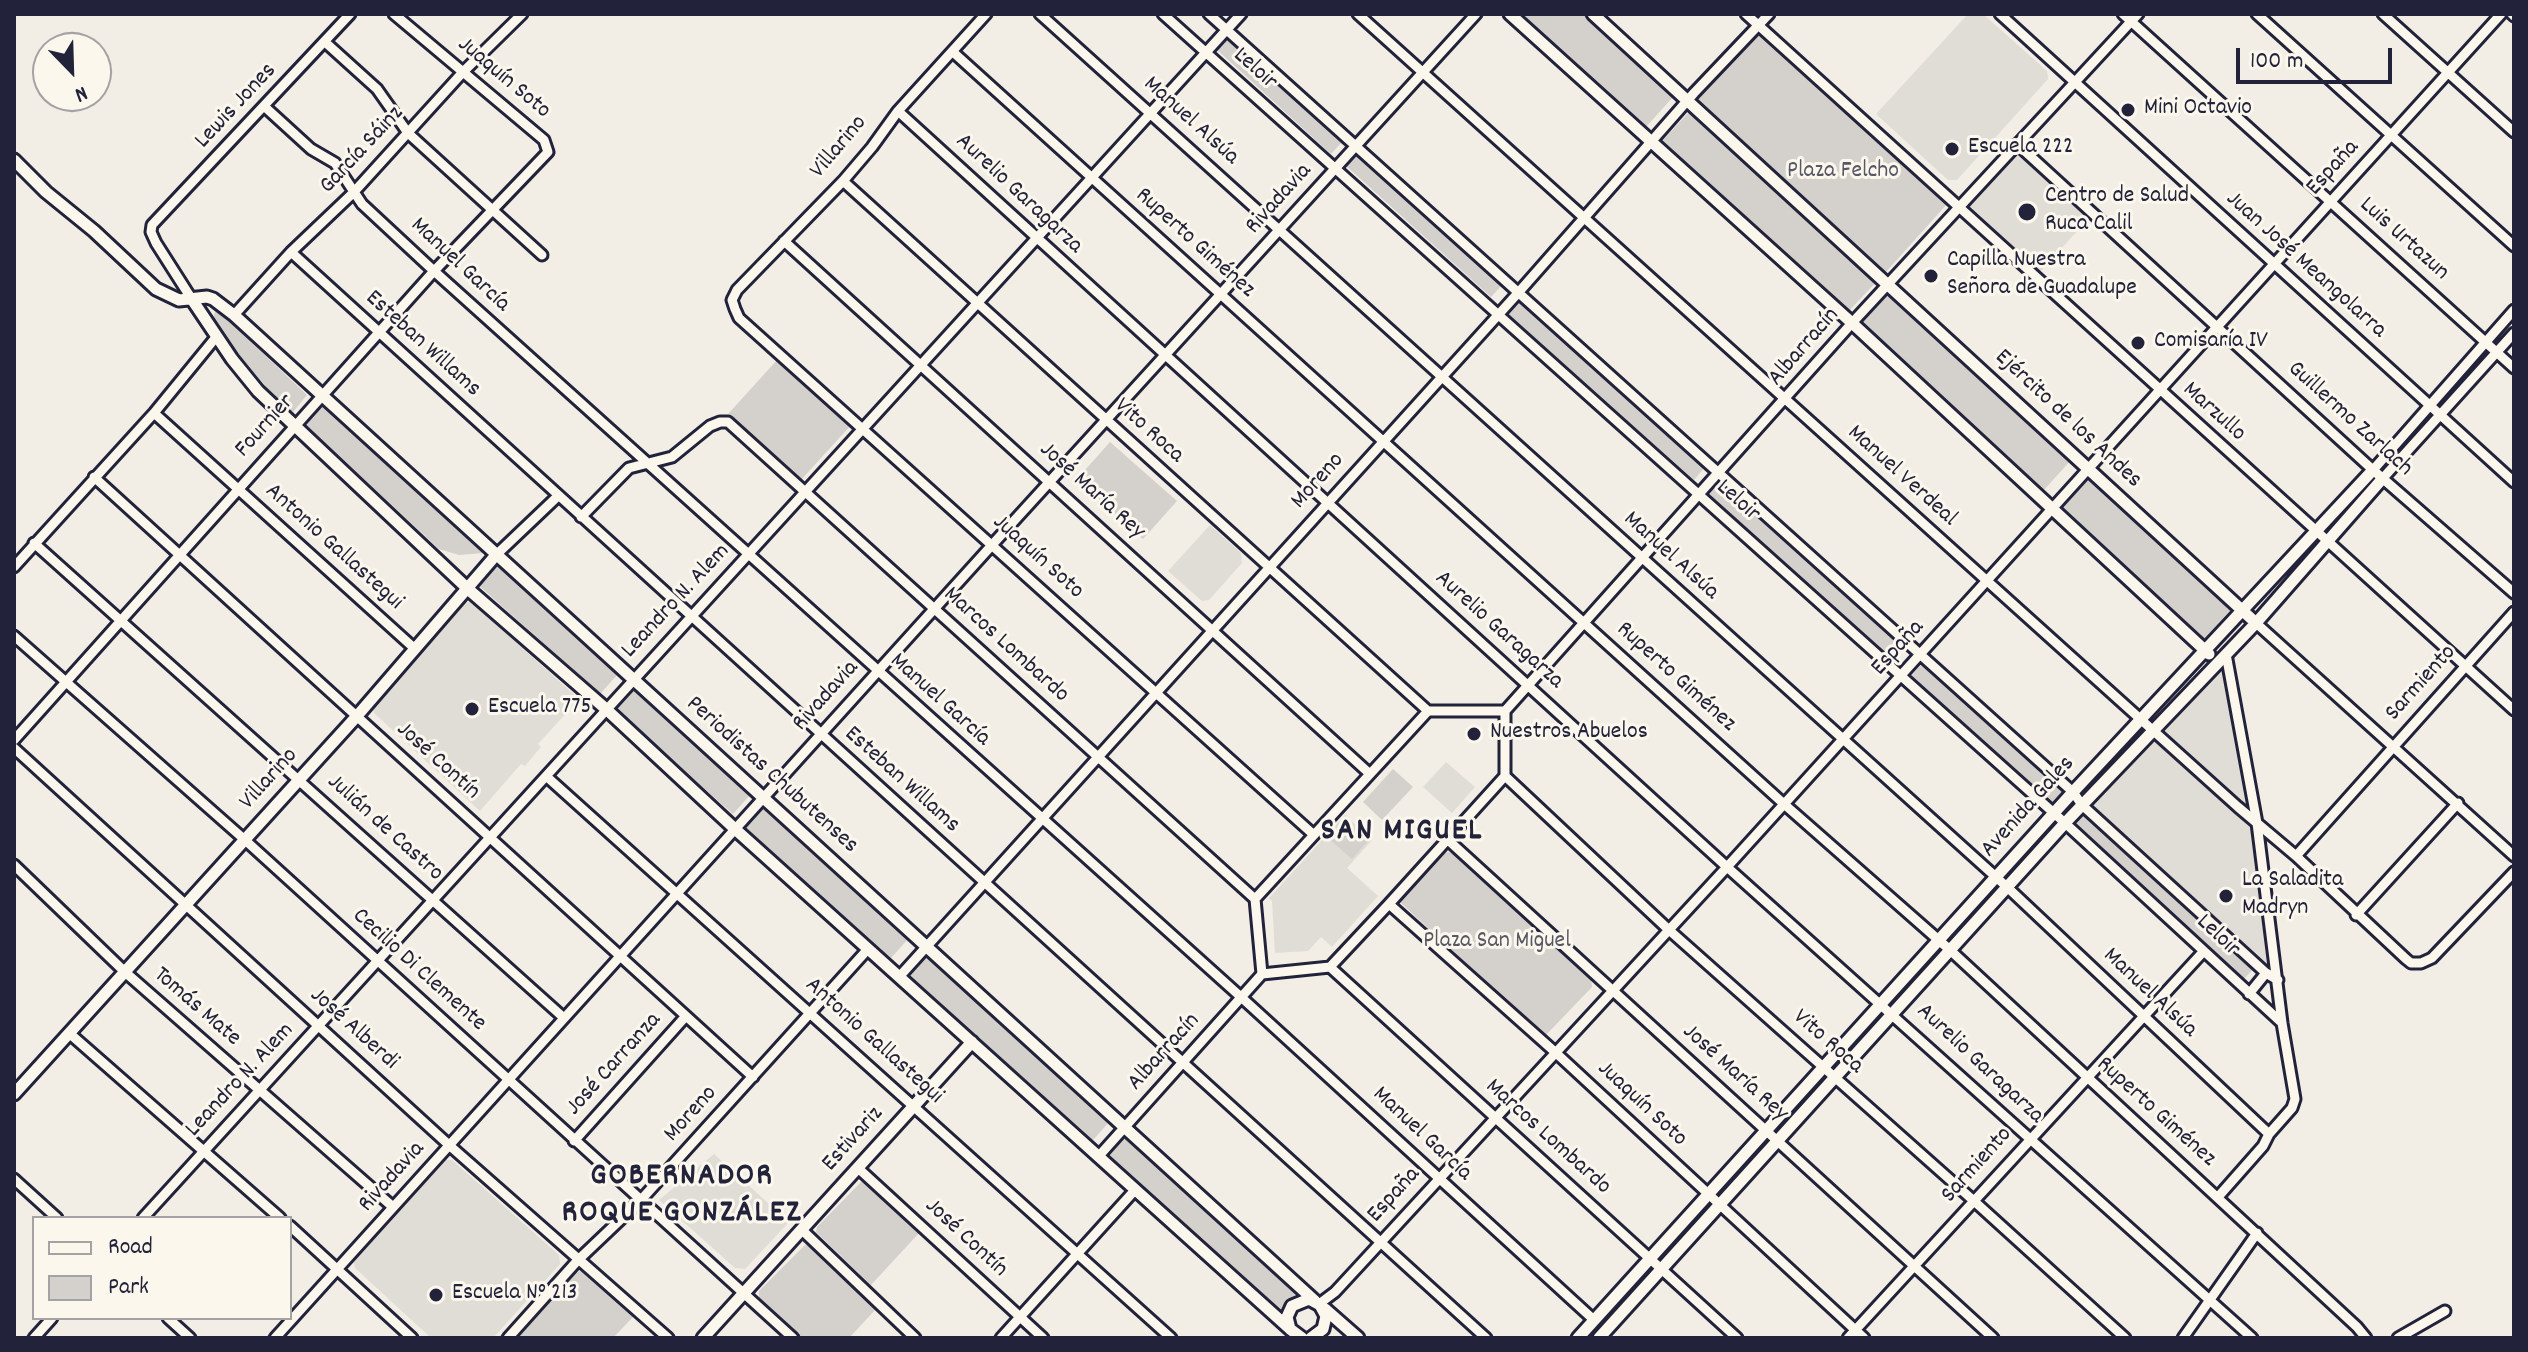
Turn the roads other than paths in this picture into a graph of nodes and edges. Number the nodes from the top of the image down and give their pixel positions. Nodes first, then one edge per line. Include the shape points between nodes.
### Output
1 (350, 14) edge
2 (394, 14) edge
3 (522, 14) edge
4 (986, 14) edge
5 (1040, 14) edge
6 (1163, 14) edge
7 (1209, 14) edge
8 (1241, 14) edge
9 (1358, 14) edge
10 (1476, 14) edge
11 (1510, 14) edge
12 (1593, 14) edge
13 (1746, 14) edge
14 (1769, 14) edge
15 (2000, 14) edge
16 (2257, 14) edge
17 (2383, 14) edge
18 (2501, 14) edge
19 (2131, 16) edge
20 (1758, 25) junction
21 (1226, 30) junction
22 (325, 42) junction
23 (953, 52) junction
24 (1205, 53) junction
25 (463, 72) junction
26 (1424, 72) junction
27 (2449, 73) junction
28 (2074, 82) junction
29 (1688, 101) junction
30 (265, 107) junction
31 (898, 111) junction
32 (1151, 114) junction
33 (2514, 132) edge
34 (408, 133) junction
35 (2391, 136) junction
36 (1651, 142) junction
37 (2017, 144) junction
38 (548, 145) joint
39 (1355, 147) junction
40 (14, 160) edge
41 (1335, 169) junction
42 (1092, 178) junction
43 (843, 181) junction
44 (353, 193) junction
45 (2331, 202) junction
46 (1958, 208) junction
47 (494, 209) junction
48 (1584, 217) junction
49 (1279, 230) junction
50 (1036, 239) junction
51 (784, 241) junction
52 (2514, 246) edge
53 (291, 252) junction
54 (542, 255) dead end
55 (2274, 265) junction
56 (434, 271) junction
57 (1889, 284) junction
58 (1518, 293) junction
59 (1220, 295) junction
60 (191, 298) junction
61 (978, 304) junction
62 (735, 309) joint
63 (2514, 310) edge
64 (234, 315) junction
65 (1498, 315) junction
66 (1852, 323) junction
67 (2218, 326) junction
68 (379, 332) junction
69 (2514, 333) edge
70 (217, 336) junction
71 (2485, 341) junction
72 (2497, 352) junction
73 (1165, 356) junction
74 (922, 365) junction
75 (2514, 368) edge
76 (1442, 377) junction
77 (2160, 391) junction
78 (322, 396) junction
79 (1786, 400) junction
80 (2429, 405) junction
81 (154, 413) junction
82 (2441, 415) junction
83 (1106, 420) junction
84 (295, 426) junction
85 (863, 429) junction
86 (1383, 442) junction
87 (645, 462) junction
88 (2088, 470) junction
89 (2373, 470) junction
90 (1719, 473) junction
91 (94, 477) junction
92 (2383, 478) junction
93 (1050, 481) junction
94 (2514, 482) edge
95 (238, 488) junction
96 (805, 493) junction
97 (1699, 495) junction
98 (558, 496) junction
99 (1327, 504) junction
100 (2052, 510) junction
101 (581, 517) junction
102 (2316, 533) junction
103 (34, 543) junction
104 (2328, 543) junction
105 (992, 545) junction
106 (496, 555) junction
107 (748, 555) junction
108 (178, 556) junction
109 (1642, 558) junction
110 (14, 567) edge
111 (1269, 568) junction
112 (1987, 581) junction
113 (468, 589) junction
114 (2514, 593) edge
115 (934, 609) junction
116 (2241, 611) junction
117 (2514, 612) edge
118 (691, 617) junction
119 (121, 621) junction
120 (1583, 623) junction
121 (2256, 623) junction
122 (1213, 630) junction
123 (14, 636) edge
124 (414, 648) junction
125 (2205, 650) junction
126 (1921, 654) junction
127 (2222, 658) junction
128 (2466, 666) junction
129 (877, 672) junction
130 (1901, 676) junction
131 (633, 678) junction
132 (65, 683) junction
133 (1528, 684) junction
134 (1155, 693) junction
135 (606, 709) junction
136 (2514, 710) edge
137 (1428, 711) junction
138 (1505, 711) junction
139 (357, 716) junction
140 (2141, 720) junction
141 (2153, 731) junction
142 (821, 735) junction
143 (14, 740) edge
144 (1843, 740) junction
145 (2394, 745) junction
146 (14, 748) edge
147 (1098, 757) junction
148 (1370, 774) junction
149 (546, 776) junction
150 (1505, 776) junction
151 (300, 779) junction
152 (2073, 792) junction
153 (763, 798) junction
154 (2458, 803) junction
155 (1784, 804) junction
156 (2082, 805) junction
157 (2054, 814) junction
158 (1042, 819) junction
159 (2065, 823) junction
160 (2257, 823) junction
161 (735, 829) junction
162 (1314, 835) junction
163 (491, 838) junction
164 (245, 840) junction
165 (1448, 840) junction
166 (2296, 856) junction
167 (2514, 856) edge
168 (14, 865) edge
169 (1727, 867) junction
170 (2514, 872) edge
171 (1995, 878) junction
172 (984, 882) junction
173 (2007, 887) junction
174 (677, 893) junction
175 (1255, 899) junction
176 (434, 900) junction
177 (1389, 904) junction
178 (186, 905) junction
179 (2356, 915) junction
180 (1669, 930) junction
181 (1939, 942) junction
182 (926, 946) junction
183 (868, 949) junction
184 (1950, 950) junction
185 (2203, 952) junction
186 (620, 956) junction
187 (378, 961) junction
188 (1330, 967) junction
189 (125, 972) junction
190 (2266, 973) junction
191 (1262, 974) junction
192 (899, 977) junction
193 (2278, 980) junction
194 (1612, 991) junction
195 (2249, 994) junction
196 (1241, 997) junction
197 (1880, 1004) junction
198 (810, 1013) junction
199 (1893, 1014) junction
200 (686, 1016) junction
201 (2144, 1016) junction
202 (564, 1018) junction
203 (2282, 1023) junction
204 (318, 1026) junction
205 (69, 1033) junction
206 (972, 1042) junction
207 (1555, 1052) junction
208 (1183, 1063) junction
209 (1823, 1067) junction
210 (753, 1077) junction
211 (1836, 1077) junction
212 (2087, 1078) junction
213 (508, 1080) junction
214 (260, 1091) junction
215 (14, 1094) edge
216 (915, 1106) junction
217 (1494, 1117) junction
218 (1125, 1128) junction
219 (1766, 1130) junction
220 (2269, 1134) junction
221 (2029, 1139) junction
222 (574, 1141) junction
223 (1778, 1141) junction
224 (449, 1145) junction
225 (204, 1151) junction
226 (1098, 1157) junction
227 (859, 1169) junction
228 (1438, 1178) junction
229 (14, 1179) edge
230 (1135, 1190) junction
231 (1709, 1195) junction
232 (2218, 1197) junction
233 (640, 1201) junction
234 (1974, 1201) junction
235 (1721, 1205) junction
236 (393, 1207) junction
237 (55, 1216) edge
238 (145, 1216) edge
239 (278, 1216) edge
240 (292, 1228) edge
241 (802, 1230) junction
242 (2257, 1233) junction
243 (1381, 1242) junction
244 (1077, 1253) junction
245 (1650, 1257) junction
246 (578, 1260) junction
247 (1914, 1267) junction
248 (338, 1268) junction
249 (1663, 1268) junction
250 (745, 1293) junction
251 (2208, 1301) junction
252 (1318, 1303) junction
253 (2445, 1311) dead end
254 (1020, 1317) junction
255 (292, 1319) edge
256 (50, 1320) edge
257 (170, 1320) edge
258 (291, 1320) edge
259 (1594, 1320) junction
260 (1852, 1334) edge
261 (1295, 1336) edge
262 (1605, 1336) edge
263 (34, 1338) edge
264 (190, 1338) edge
265 (275, 1338) edge
266 (412, 1338) edge
267 (508, 1338) edge
268 (668, 1338) edge
269 (703, 1338) edge
270 (793, 1338) edge
271 (915, 1338) edge
272 (1001, 1338) edge
273 (1043, 1338) edge
274 (1171, 1338) edge
275 (1311, 1338) edge
276 (1358, 1338) edge
277 (1486, 1338) edge
278 (1578, 1338) edge
279 (1737, 1338) edge
280 (1864, 1338) edge
281 (1993, 1338) edge
282 (2125, 1338) edge
283 (2183, 1338) edge
284 (2252, 1338) edge
285 (2366, 1338) edge
286 (2398, 1338) edge

1 - 22 street, Lewis Jones
2 - 25 street, Juaquín Soto
3 - 25 street, García Sáinz
4 - 23 street, Villarino
5 - 32 street, Manuel Alsúa
6 - 24 street, Leloir
7 - 21 street, Leloir
8 - 21 street, Leandro N. Alem
9 - 26 street, Manuel Verdeal
10 - 26 street, Rivadavia
11 - 36 street
12 - 29 street, Ejército de los Andes
13 - 20 street, Marzullo
14 - 20 street, Moreno
15 - 28 street, Juan José Meangolarra
16 - 35 street
17 - 27 street
18 - 27 street, España
19 - 28 street, Albarracín
19 - 45 street, Luis Urtazun
20 - 29 street, Moreno
20 - 46 street, Marzullo
21 - 24 street, Leandro N. Alem
21 - 39 street, Leloir
22 - 30 street, Lewis Jones
22 - 34 street via 377,89
23 - 31 street, Villarino
23 - 42 street, Ruperto Giménez
24 - 32 street, Leandro N. Alem
24 - 41 street, Leloir
25 - 34 street, García Sáinz
25 - 38 street, Juaquín Soto
26 - 39 street, Rivadavia
26 - 48 street, Manuel Verdeal
27 - 33 street
27 - 35 street, España
28 - 37 street, Albarracín
28 - 55 street, Juan José Meangolarra
29 - 36 street, Moreno
29 - 57 street, Ejército de los Andes
30 - 44 street, Manuel García via 311,149 335,163
30 - 60 street, Lewis Jones via 152,225 156,243
31 - 43 street, Villarino
31 - 50 street, Aurelio Garagarza
32 - 42 street, Leandro N. Alem
32 - 49 street, Manuel Alsúa
34 - 44 street, García Sáinz
34 - 47 street
35 - 45 street, España
35 - 52 street
36 - 48 street, Moreno
36 - 66 street
37 - 46 street, Albarracín
37 - 67 street, Guillermo Zarlach
38 - 47 street, Fournier via 544,158
39 - 41 street, Rivadavia
39 - 58 street, Leloir
40 - 60 street, Periodistas Chubutenses via 156,289 179,300
41 - 49 street, Rivadavia
41 - 65 street, Leloir
42 - 50 street, Leandro N. Alem
42 - 59 street, Ruperto Giménez
43 - 51 street, Villarino
43 - 61 street, Vito Roca
44 - 53 street, García Sáinz
44 - 56 street, Manuel García
45 - 55 street, España
45 - 71 street, Luis Urtazun
46 - 57 street, Albarracín
46 - 77 street, Marzullo
47 - 54 street
47 - 56 street, Fournier
48 - 58 street, Moreno
48 - 79 street, Manuel Verdeal
49 - 59 street, Rivadavia
49 - 76 street, Manuel Alsúa
50 - 61 street, Leandro N. Alem
50 - 73 street, Aurelio Garagarza
51 - 62 street, Villarino via 737,290
51 - 74 street, José María Rey
53 - 64 street, García Sáinz
53 - 68 street, Esteban Willams
55 - 67 street, España
55 - 80 street, Juan José Meangolarra
56 - 68 street, Fournier
56 - 87 street, Manuel García
57 - 66 street, Albarracín
57 - 88 street, Ejército de los Andes
58 - 65 street, Moreno
58 - 90 street, Leloir
59 - 73 street, Rivadavia
59 - 86 street, Ruperto Giménez
60 - 64 street, Periodistas Chubutenses via 213,299
60 - 70 street
61 - 74 street, Leandro N. Alem
61 - 83 street, Vito Roca
62 - 85 street, Juaquín Soto
63 - 71 street, Avenida Gales
64 - 78 street, Periodistas Chubutenses
65 - 76 street, Moreno
65 - 97 street, Leloir
66 - 79 street, Albarracín
66 - 100 street
67 - 77 street, España
67 - 89 street, Guillermo Zarlach
68 - 78 street, Fournier
68 - 98 street, Esteban Willams
69 - 72 street, Avenida Gales
70 - 81 street
70 - 84 street via 258,391
71 - 72 street, Luis Urtazun
71 - 80 street, Avenida Gales
72 - 75 street, Luis Urtazun
72 - 82 street, Avenida Gales
73 - 83 street, Rivadavia
73 - 99 street, Aurelio Garagarza
74 - 85 street, Leandro N. Alem
74 - 93 street, José María Rey
76 - 86 street, Moreno
76 - 109 street, Manuel Alsúa
77 - 88 street, España
77 - 102 street, Marzullo
78 - 84 street, Fournier
78 - 106 street, Periodistas Chubutenses
79 - 90 street, Albarracín
79 - 112 street, Manuel Verdeal
80 - 82 street, Juan José Meangolarra
80 - 89 street, Avenida Gales
81 - 91 street
81 - 95 street, Antonio Gallastegui
82 - 92 street, Avenida Gales
82 - 94 street, Juan José Meangolarra
83 - 93 street, Rivadavia
83 - 111 street, Vito Roca
84 - 95 street, Fournier
84 - 113 street
85 - 96 street, Leandro N. Alem
85 - 105 street, Juaquín Soto
86 - 99 street, Moreno
86 - 120 street, Ruperto Giménez
87 - 96 street, Marcos Lombardo via 672,457 710,426 728,422
87 - 101 street via 619,476
87 - 107 street, Manuel García
88 - 100 street, España
88 - 116 street, Ejército de los Andes
89 - 92 street, Guillermo Zarlach
89 - 102 street, Avenida Gales
90 - 97 street, Albarracín
90 - 126 street, Leloir
91 - 103 street
91 - 108 street, José Contín
92 - 104 street, Avenida Gales
92 - 114 street, Guillermo Zarlach
93 - 105 street, Rivadavia
93 - 122 street, José María Rey
95 - 108 street, Fournier
95 - 124 street, Antonio Gallastegui
96 - 107 street, Leandro N. Alem
96 - 115 street, Marcos Lombardo
97 - 109 street, Albarracín
97 - 130 street, Leloir
98 - 101 street, Esteban Willams
98 - 106 street, Villarino
99 - 111 street, Moreno
99 - 133 street, Aurelio Garagarza
100 - 112 street, España
100 - 125 street
101 - 118 street, Esteban Willams
102 - 104 street, Marzullo
102 - 116 street, Avenida Gales
103 - 110 street
103 - 119 street, Julián de Castro
104 - 121 street, Avenida Gales
104 - 128 street, Marzullo
105 - 115 street, Rivadavia
105 - 134 street, Juaquín Soto
106 - 113 street, Villarino
106 - 131 street, Periodistas Chubutenses
107 - 118 street, Leandro N. Alem
107 - 129 street, Manuel García
108 - 119 street, Fournier
108 - 139 street, José Contín
109 - 120 street, Albarracín
109 - 144 street, Manuel Alsúa
111 - 122 street, Moreno
111 - 137 street, Vito Roca
112 - 126 street, España
112 - 140 street, Manuel Verdeal
113 - 124 street, Villarino
113 - 135 street
115 - 129 street, Rivadavia
115 - 147 street, Marcos Lombardo
116 - 121 street, Ejército de los Andes
116 - 125 street, Avenida Gales
117 - 128 street, Sarmiento
118 - 131 street, Leandro N. Alem
118 - 142 street, Esteban Willams
119 - 132 street, Fournier
119 - 151 street, Julián de Castro
120 - 133 street, Albarracín
120 - 155 street, Ruperto Giménez
121 - 127 street, Avenida Gales
121 - 145 street, Ejército de los Andes
122 - 134 street, Moreno
122 - 148 street, José María Rey
123 - 132 street, Cecilio Di Clemente
124 - 139 street, Villarino
125 - 127 street
125 - 140 street, Avenida Gales
126 - 130 street, España
126 - 152 street, Leloir
127 - 141 street, Avenida Gales
127 - 160 street
128 - 136 street, Marzullo
128 - 145 street, Sarmiento
129 - 142 street, Rivadavia
129 - 158 street, Manuel García
130 - 144 street, España
130 - 157 street, Leloir
131 - 135 street, Leandro N. Alem
131 - 153 street, Periodistas Chubutenses
132 - 143 street, Fournier
132 - 164 street, Cecilio Di Clemente
133 - 138 street, Albarracín
133 - 169 street, Aurelio Garagarza
134 - 147 street, Moreno
134 - 162 street, Juaquín Soto
135 - 149 street, Leandro N. Alem
135 - 161 street
137 - 138 street
137 - 148 street
138 - 150 street
139 - 151 street, Villarino
139 - 163 street, José Contín
140 - 141 street, Manuel Verdeal
140 - 152 street, Avenida Gales
141 - 156 street, Avenida Gales
141 - 160 street, Manuel Verdeal
142 - 153 street, Rivadavia
142 - 172 street, Esteban Willams
144 - 155 street, España
144 - 171 street, Manuel Alsúa
145 - 154 street, Ejército de los Andes
145 - 166 street, Sarmiento
146 - 178 street, José Alberdi
147 - 158 street, Moreno
147 - 175 street, Marcos Lombardo
148 - 162 street
149 - 163 street, Leandro N. Alem
149 - 174 street, Antonio Gallastegui
150 - 165 street
150 - 180 street, Vito Roca
151 - 164 street, Villarino
151 - 176 street, Julián de Castro
152 - 156 street, Leloir
152 - 157 street, Avenida Gales
153 - 161 street, Rivadavia
153 - 182 street, Periodistas Chubutenses
154 - 167 street, Ejército de los Andes
154 - 179 street
155 - 169 street, España
155 - 181 street, Ruperto Giménez
156 - 159 street, Avenida Gales
156 - 190 street, Leloir
157 - 159 street, Leloir
157 - 171 street, Avenida Gales
158 - 172 street, Moreno
158 - 196 street, Manuel García
159 - 173 street, Avenida Gales
159 - 185 street, Leloir
160 - 166 street, Manuel Verdeal
160 - 193 street
161 - 174 street, Rivadavia
161 - 183 street
162 - 175 street
163 - 176 street, Leandro N. Alem
163 - 186 street, José Contín
164 - 178 street, Villarino
164 - 187 street, Cecilio Di Clemente
165 - 177 street
165 - 194 street, José María Rey
166 - 179 street, Manuel Verdeal
168 - 189 street, Tomás Mate
169 - 180 street, España
169 - 197 street, Aurelio Garagarza
170 - 179 street, Manuel Verdeal via 2432,958 2421,963 2411,963
171 - 173 street, Manuel Alsúa
171 - 181 street, Avenida Gales
172 - 182 street, Moreno
172 - 208 street, Esteban Willams
173 - 184 street, Avenida Gales
173 - 201 street, Manuel Alsúa
174 - 186 street, Rivadavia
174 - 198 street, Antonio Gallastegui
175 - 191 street
176 - 187 street, Leandro N. Alem
176 - 202 street, Julián de Castro
177 - 188 street
177 - 207 street, Juaquín Soto
178 - 189 street, Villarino
178 - 204 street, José Alberdi
180 - 194 street, España
180 - 209 street, Vito Roca
181 - 184 street, Ruperto Giménez
181 - 197 street, Avenida Gales
182 - 192 street, Moreno
182 - 218 street, Periodistas Chubutenses
183 - 192 street
183 - 198 street, Moreno
184 - 199 street, Avenida Gales
184 - 212 street, Ruperto Giménez
185 - 195 street, Leloir
185 - 201 street, Sarmiento
186 - 200 street, José Contín
186 - 202 street, Rivadavia
187 - 204 street, Leandro N. Alem
187 - 213 street, Cecilio Di Clemente
188 - 191 street
188 - 217 street, Marcos Lombardo
189 - 205 street, Villarino
189 - 214 street, Tomás Mate
190 - 193 street, Leloir
190 - 195 street
191 - 196 street, Albarracín
192 - 206 street
193 - 203 street
194 - 207 street, España
194 - 219 street, José María Rey
195 - 203 street, Leloir
196 - 208 street, Albarracín
196 - 228 street, Manuel García
197 - 199 street, Aurelio Garagarza
197 - 209 street, Avenida Gales
198 - 210 street, Moreno
198 - 216 street, Antonio Gallastegui
199 - 211 street, Avenida Gales
199 - 221 street, Aurelio Garagarza
200 - 210 street, José Contín
200 - 222 street, José Carranza
201 - 212 street, Sarmiento
201 - 220 street, Manuel Alsúa
202 - 213 street, Rivadavia
203 - 220 street via 2295,1099
204 - 214 street, Leandro N. Alem
204 - 224 street, José Alberdi
205 - 215 street, Villarino
205 - 225 street
206 - 216 street, Estivariz
206 - 226 street
207 - 217 street, España
207 - 231 street, Juaquín Soto
208 - 218 street, Albarracín
208 - 243 street, Esteban Willams
209 - 211 street, Vito Roca
209 - 219 street, Avenida Gales
210 - 233 street, Moreno
211 - 223 street, Avenida Gales
211 - 234 street, Vito Roca
212 - 221 street, Sarmiento
212 - 232 street, Ruperto Giménez
213 - 222 street, Cecilio Di Clemente
213 - 224 street, Rivadavia
214 - 225 street, Leandro N. Alem
214 - 236 street, Tomás Mate
216 - 227 street, Estivariz
216 - 244 street, Antonio Gallastegui
217 - 228 street, España
217 - 245 street, Marcos Lombardo
218 - 226 street, Albarracín
218 - 252 street, Periodistas Chubutenses
219 - 223 street, José María Rey
219 - 231 street, Avenida Gales
220 - 232 street
221 - 234 street, Sarmiento
221 - 251 street, Aurelio Garagarza
222 - 233 street, Cecilio Di Clemente
223 - 235 street, Avenida Gales
223 - 247 street, José María Rey
224 - 236 street, Rivadavia
224 - 246 street, José Alberdi
225 - 238 street, Leandro N. Alem
225 - 239 street
226 - 230 street
227 - 241 street, Estivariz
227 - 254 street, José Contín
228 - 243 street, España
228 - 259 street, Manuel García
229 - 237 street
230 - 244 street
230 - 261 street
231 - 235 street, Juaquín Soto
231 - 245 street, Avenida Gales
232 - 242 street, Ruperto Giménez
233 - 246 street, Moreno
233 - 250 street, Cecilio Di Clemente
234 - 247 street, Sarmiento
234 - 282 street, Vito Roca
235 - 249 street, Avenida Gales
235 - 260 street, Juaquín Soto
236 - 248 street, Rivadavia
240 - 248 street
241 - 250 street, Estivariz
241 - 271 street
242 - 251 street
242 - 285 street, Ruperto Giménez
243 - 252 street, España
243 - 277 street, Esteban Willams
244 - 254 street
244 - 274 street, Antonio Gallastegui
245 - 249 street, Marcos Lombardo
245 - 259 street, Avenida Gales
246 - 267 street, Moreno
246 - 268 street, José Alberdi
247 - 260 street, Sarmiento
247 - 281 street, José María Rey
248 - 255 street, Rivadavia
248 - 266 street
249 - 262 street, Avenida Gales
249 - 279 street, Marcos Lombardo
250 - 269 street, Estivariz
250 - 270 street, Cecilio Di Clemente
251 - 283 street
251 - 284 street, Aurelio Garagarza
252 - 261 street via 1303,1300 1292,1306 1287,1317
252 - 275 street via 1326,1323
252 - 276 street, Periodistas Chubutenses
253 - 286 street
254 - 272 street
254 - 273 street, José Contín
256 - 263 street
257 - 264 street
258 - 265 street, Rivadavia
259 - 278 street, Avenida Gales
260 - 280 street, Juaquín Soto

